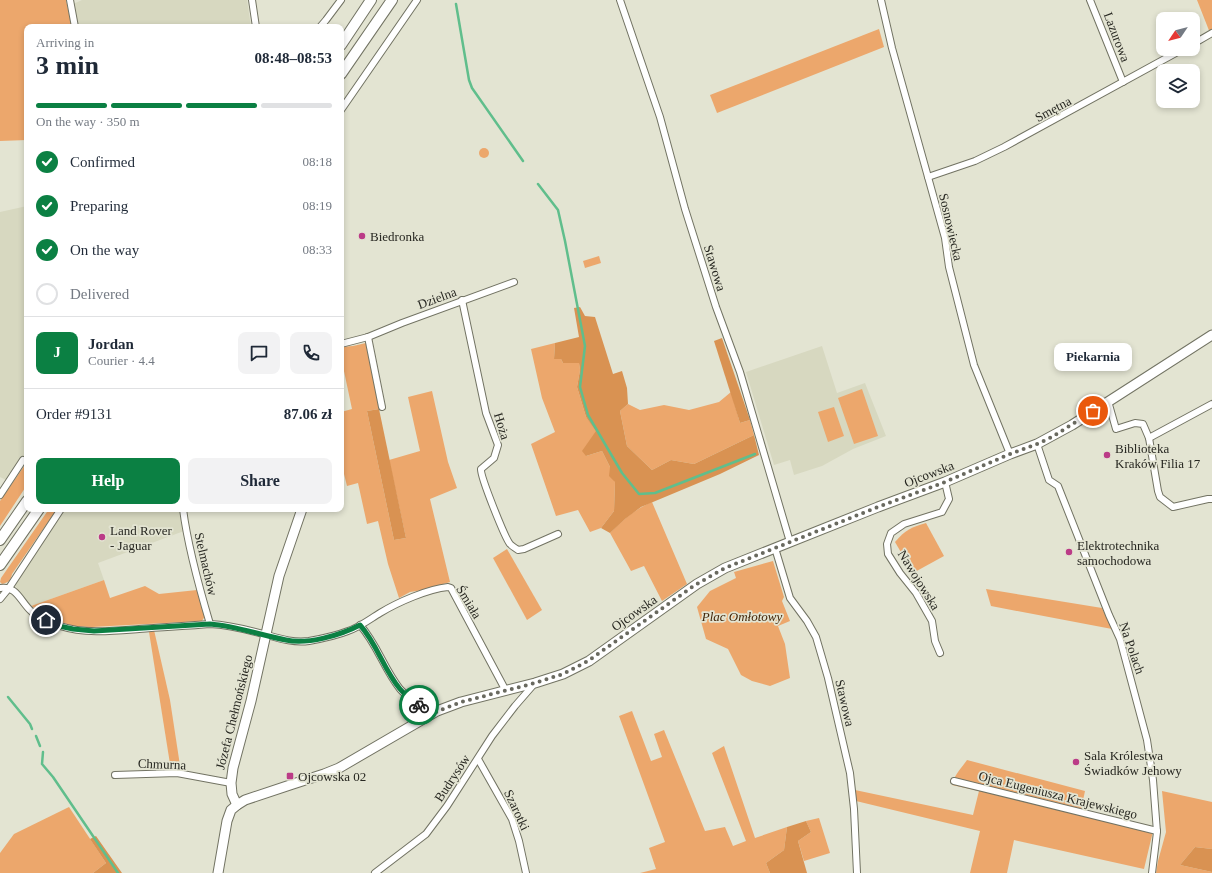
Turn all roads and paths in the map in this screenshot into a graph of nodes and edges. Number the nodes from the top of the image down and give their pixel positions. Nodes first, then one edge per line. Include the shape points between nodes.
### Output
1 (70, 0) edge
2 (252, 0) edge
3 (341, 0) edge
4 (371, 0) edge
5 (392, 0) edge
6 (417, 0) edge
7 (620, 0) edge
8 (881, 0) edge
9 (1090, 0) edge
10 (74, 24) edge
11 (256, 24) edge
12 (323, 24) edge
13 (1212, 33) edge
14 (344, 40) edge
15 (1200, 40) edge
16 (1170, 56) edge
17 (344, 70) edge
18 (1123, 82) junction
19 (344, 106) edge
20 (928, 177) junction
21 (514, 282) dead end
22 (462, 300) junction
23 (1212, 335) edge
24 (368, 337) junction
25 (344, 343) edge
26 (1108, 401) junction
27 (1212, 404) edge
28 (382, 407) dead end
29 (1149, 438) junction
30 (1037, 444) junction
31 (1010, 454) junction
32 (23, 460) dead end
33 (945, 482) junction
34 (0, 495) edge
35 (1212, 499) edge
36 (24, 505) edge
37 (37, 512) edge
38 (59, 512) edge
39 (183, 512) edge
40 (301, 512) edge
41 (558, 534) dead end
42 (0, 540) edge
43 (790, 542) junction
44 (775, 548) junction
45 (0, 565) edge
46 (0, 588) edge
47 (9, 588) junction
48 (0, 599) edge
49 (210, 624) junction
50 (360, 625) junction
51 (266, 635) junction
52 (940, 653) dead end
53 (535, 683) junction
54 (506, 691) junction
55 (431, 715) junction
56 (478, 759) junction
57 (115, 775) dead end
58 (954, 781) dead end
59 (231, 783) junction
60 (237, 804) junction
61 (1156, 831) junction
62 (218, 873) edge
63 (376, 873) edge
64 (526, 873) edge
65 (857, 873) edge
66 (1152, 873) edge

1 - 10 street
2 - 11 street
3 - 12 street
4 - 14 main road
5 - 17 main road
6 - 19 street
7 - 43 street, Stawowa via 660,117 685,210 716,307 740,372
8 - 20 street, Sosnowiecka
9 - 18 street, Lazurowa
13 - 15 street
16 - 18 street, Smętna
18 - 20 street, Smętna via 1004,148
20 - 31 street, Sosnowiecka via 945,238 949,267 974,365
21 - 22 street, Dzielna
22 - 24 street, Dzielna
22 - 41 street, Hoża via 486,413 498,444 494,458 481,470 487,491 510,543 518,550
23 - 26 street, Ojcowska
24 - 25 street, Dzielna
24 - 28 street
26 - 29 street via 1116,429 1135,423 1143,424
26 - 30 street, Ojcowska
27 - 29 street
29 - 35 street via 1160,497 1173,507
30 - 31 street, Ojcowska
30 - 61 street, Na Polach via 1049,480 1058,486 1120,639 1148,740
31 - 33 street, Ojcowska
32 - 34 street
33 - 43 street, Ojcowska
33 - 52 street, Nawojowska via 949,499 942,512 904,524 891,533 887,544 888,554 932,621
36 - 42 main road
37 - 45 main road
38 - 47 street
39 - 49 street, Stelmachów
40 - 51 street, Józefa Chełmońskiego via 279,576
43 - 44 street, Ojcowska
44 - 53 street, Ojcowska via 708,577 588,661 563,674
44 - 65 street, Stawowa via 790,598 816,637 828,678 850,773
46 - 47 street
47 - 48 street
47 - 49 street, Śmiała via 16,592 33,612 59,626 73,629 94,631
49 - 51 street, Śmiała
50 - 51 street, Śmiała via 348,632 309,641 297,642
50 - 54 street, Śmiała via 403,600 433,590 451,588
50 - 55 street via 368,634 401,691
51 - 59 street, Józefa Chełmońskiego
53 - 54 street, Ojcowska
53 - 56 street, Budrysów via 492,736
54 - 55 street, Ojcowska via 461,702
55 - 60 street, Ojcowska via 339,768
56 - 63 street, Budrysów via 426,834
56 - 64 street, Szarotki via 512,819
57 - 59 street, Chmurna via 177,773
58 - 61 street, Ojca Eugeniusza Krajewskiego
59 - 60 street, Józefa Chełmońskiego via 232,794
60 - 62 street via 227,822
61 - 66 street, Na Polach

